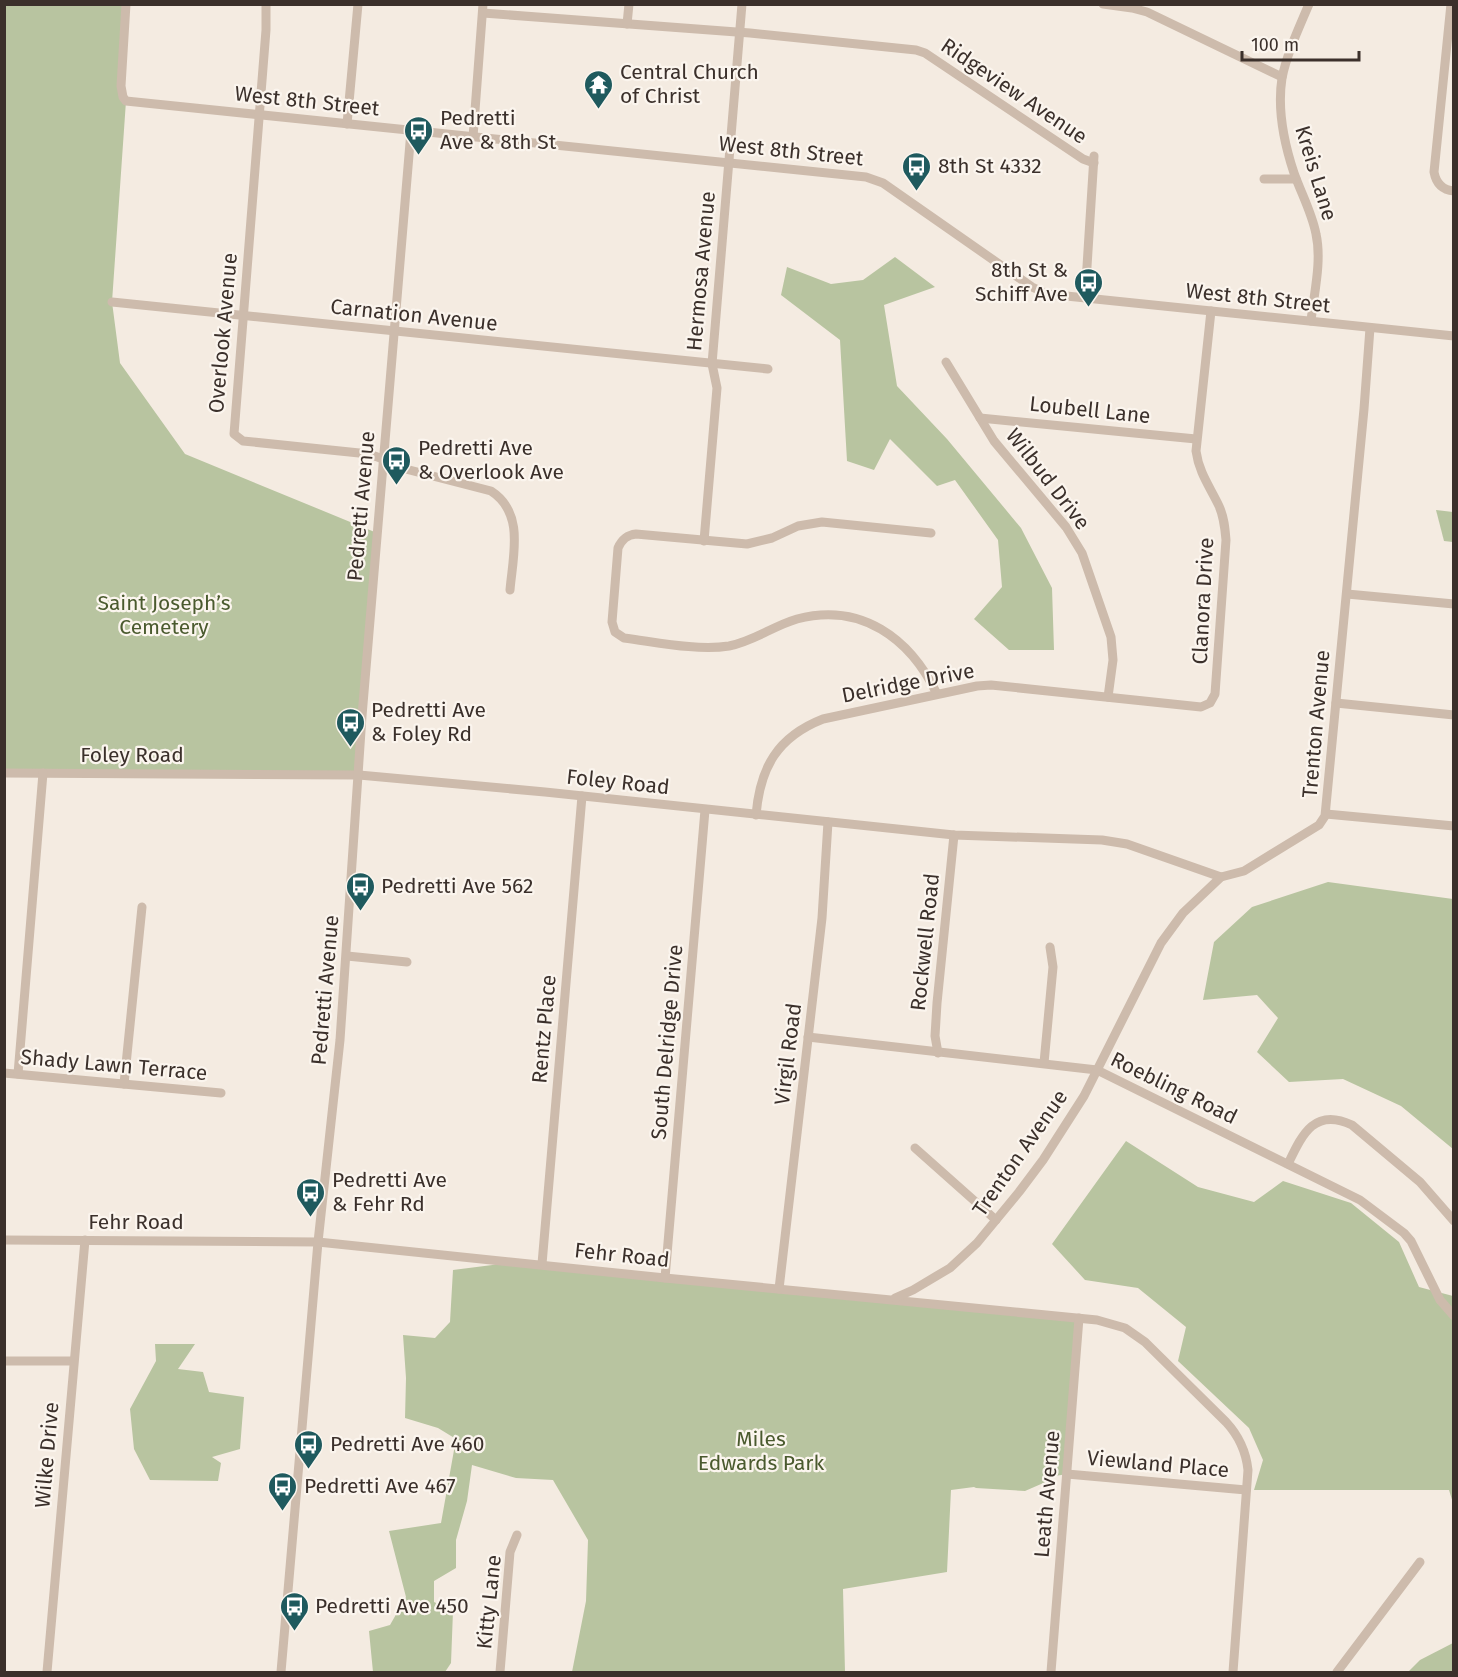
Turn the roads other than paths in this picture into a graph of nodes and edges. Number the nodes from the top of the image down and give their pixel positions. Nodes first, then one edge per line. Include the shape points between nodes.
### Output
1 (126, 4) edge
2 (266, 4) edge
3 (358, 4) edge
4 (629, 4) edge
5 (742, 4) edge
6 (1103, 4) edge
7 (1309, 4) edge
8 (483, 9) edge
9 (1451, 9) edge
10 (627, 24) junction
11 (739, 33) junction
12 (1282, 77) junction
13 (260, 114) junction
14 (347, 124) junction
15 (411, 131) junction
16 (472, 137) junction
17 (728, 163) junction
18 (1264, 179) dead end
19 (1296, 179) junction
20 (1454, 191) edge
21 (1085, 297) junction
22 (112, 302) dead end
23 (1211, 311) junction
24 (243, 316) junction
25 (1311, 321) junction
26 (1370, 328) junction
27 (393, 330) junction
28 (1454, 336) edge
29 (946, 362) dead end
30 (712, 364) junction
31 (768, 369) dead end
32 (980, 418) junction
33 (1196, 439) junction
34 (383, 459) junction
35 (931, 533) dead end
36 (704, 541) junction
37 (510, 590) dead end
38 (1347, 594) junction
39 (1454, 604) edge
40 (937, 694) junction
41 (1108, 697) junction
42 (1336, 703) junction
43 (1196, 706) joint
44 (1454, 715) edge
45 (4, 773) edge
46 (43, 773) junction
47 (359, 775) junction
48 (582, 796) junction
49 (705, 810) junction
50 (1326, 814) junction
51 (756, 815) junction
52 (828, 822) junction
53 (1454, 826) edge
54 (954, 835) junction
55 (1221, 877) junction
56 (142, 907) dead end
57 (1050, 947) dead end
58 (347, 956) junction
59 (407, 962) dead end
60 (808, 1037) junction
61 (938, 1053) junction
62 (1044, 1063) junction
63 (1097, 1070) junction
64 (4, 1073) edge
65 (18, 1074) junction
66 (124, 1084) junction
67 (221, 1093) dead end
68 (915, 1148) dead end
69 (1288, 1164) junction
70 (996, 1220) junction
71 (1454, 1221) edge
72 (4, 1240) edge
73 (85, 1240) junction
74 (318, 1242) junction
75 (542, 1264) junction
76 (665, 1278) junction
77 (780, 1289) junction
78 (893, 1299) junction
79 (1454, 1316) edge
80 (1079, 1318) junction
81 (4, 1361) edge
82 (74, 1361) junction
83 (1067, 1474) junction
84 (1246, 1490) junction
85 (518, 1535) dead end
86 (1420, 1562) dead end
87 (47, 1672) edge
88 (281, 1672) edge
89 (500, 1672) edge
90 (1050, 1672) edge
91 (1233, 1672) edge
92 (1337, 1672) edge

1 - 13 street, West 8th Street via 120,86 126,101
2 - 13 street, Overlook Avenue
3 - 14 street
4 - 10 street
5 - 11 street, Hermosa Avenue
6 - 12 street via 1147,12
7 - 12 street, Kreis Lane
8 - 10 street, Ridgeview Avenue
8 - 16 street
9 - 20 street via 1435,178 1447,191
10 - 11 street, Ridgeview Avenue
11 - 17 street, Hermosa Avenue
11 - 21 street, Ridgeview Avenue via 925,53 1083,159 1094,160
12 - 19 street, Kreis Lane via 1282,125
13 - 14 street, West 8th Street
13 - 24 street, Overlook Avenue
14 - 15 street, West 8th Street
15 - 16 street, West 8th Street
15 - 27 street, Pedretti Avenue
16 - 17 street, West 8th Street
17 - 21 street, West 8th Street via 875,179 1038,291
17 - 30 street, Hermosa Avenue
18 - 19 street
19 - 25 street, Kreis Lane via 1318,244
21 - 23 street, West 8th Street
22 - 24 street, Carnation Avenue
23 - 25 street, West 8th Street
23 - 33 street, Clanora Drive
24 - 27 street, Carnation Avenue
24 - 34 street, Overlook Avenue via 233,429 236,437
25 - 26 street, West 8th Street
26 - 28 street, West 8th Street
26 - 38 street, Trenton Avenue
27 - 30 street, Carnation Avenue
27 - 34 street, Pedretti Avenue
29 - 32 street, Wilbud Drive
30 - 31 street, Carnation Avenue
30 - 36 street, Hermosa Avenue via 717,388
32 - 33 street, Loubell Lane
32 - 41 street, Wilbud Drive via 1082,553 1111,637 1113,660
33 - 43 street, Clanora Drive via 1200,469 1220,507 1226,540 1215,694 1206,706
34 - 37 street, Overlook Avenue via 394,466 484,488 503,500 515,531
34 - 47 street, Pedretti Avenue
35 - 36 street via 822,522 798,526 758,542
36 - 40 street via 636,534 620,542 612,622 615,632 624,638 727,646 796,619 822,615 852,618 879,627 900,642 922,667
38 - 39 street
38 - 42 street, Trenton Avenue
40 - 41 street, Delridge Drive via 991,686
40 - 51 street, Delridge Drive via 823,719 802,728 782,744 767,766
41 - 43 street, Delridge Drive
42 - 44 street
42 - 50 street, Trenton Avenue
45 - 46 street, Foley Road
46 - 47 street, Foley Road
46 - 65 street
47 - 48 street, Foley Road
47 - 58 street, Pedretti Avenue
48 - 49 street, Foley Road
48 - 75 street, Rentz Place
49 - 51 street, Foley Road
49 - 76 street, South Delridge Drive
50 - 53 street
50 - 55 street, Trenton Avenue via 1319,825 1263,860 1239,873
51 - 52 street, Foley Road
52 - 54 street, Foley Road
52 - 60 street, Virgil Road
54 - 55 street, Foley Road via 1102,840 1127,844
54 - 61 street, Rockwell Road via 937,1004
55 - 63 street, Trenton Avenue via 1183,914 1161,943
56 - 66 street
57 - 62 street via 1053,966
58 - 59 street
58 - 74 street, Pedretti Avenue
60 - 61 street, Roebling Road
60 - 77 street, Virgil Road
61 - 62 street, Roebling Road
62 - 63 street, Roebling Road
63 - 69 street, Roebling Road
63 - 70 street, Trenton Avenue via 1043,1160
64 - 65 street, Shady Lawn Terrace
65 - 66 street, Shady Lawn Terrace
66 - 67 street, Shady Lawn Terrace
68 - 70 street
69 - 71 street via 1302,1135 1312,1125 1325,1119 1343,1120 1420,1182
69 - 79 street, Roebling Road via 1360,1200 1404,1233 1418,1251 1444,1306
70 - 78 street, Trenton Avenue via 950,1268
72 - 73 street, Fehr Road
73 - 74 street, Fehr Road
73 - 82 street, Wilke Drive
74 - 75 street, Fehr Road
74 - 88 street, Pedretti Avenue
75 - 76 street, Fehr Road
76 - 77 street, Fehr Road
77 - 78 street, Fehr Road
78 - 80 street, Fehr Road
80 - 83 street, Leath Avenue
80 - 84 street, Fehr Road via 1125,1328 1233,1430 1244,1449
81 - 82 street
82 - 87 street, Wilke Drive
83 - 84 street, Viewland Place
83 - 90 street, Leath Avenue
84 - 91 street, Fehr Road
85 - 89 street, Kitty Lane via 510,1552
86 - 92 street

